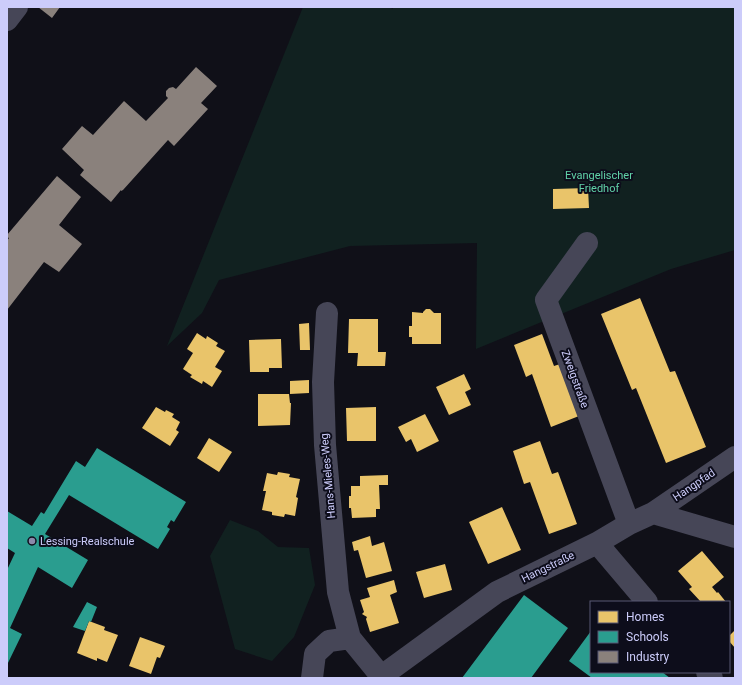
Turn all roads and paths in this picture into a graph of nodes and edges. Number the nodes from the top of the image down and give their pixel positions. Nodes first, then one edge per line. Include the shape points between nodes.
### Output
1 (17, 7) edge
2 (7, 20) edge
3 (587, 243) dead end
4 (327, 313) dead end
5 (735, 457) edge
6 (653, 513) junction
7 (629, 524) junction
8 (735, 537) edge
9 (597, 543) junction
10 (646, 601) edge
11 (350, 638) junction
12 (380, 677) edge
13 (312, 678) edge

1 - 2 street
3 - 7 street, Zweigstraße via 546,300
4 - 11 street, Hans-Mieles-Weg via 323,382 324,445 338,592
5 - 6 street, Hangpfad
6 - 7 street, Hangstraße
6 - 8 street
7 - 9 street, Hangstraße
9 - 10 street
9 - 12 street, Hangstraße via 497,592
11 - 12 street, Hans-Mieles-Weg
11 - 13 street via 329,642 315,654

